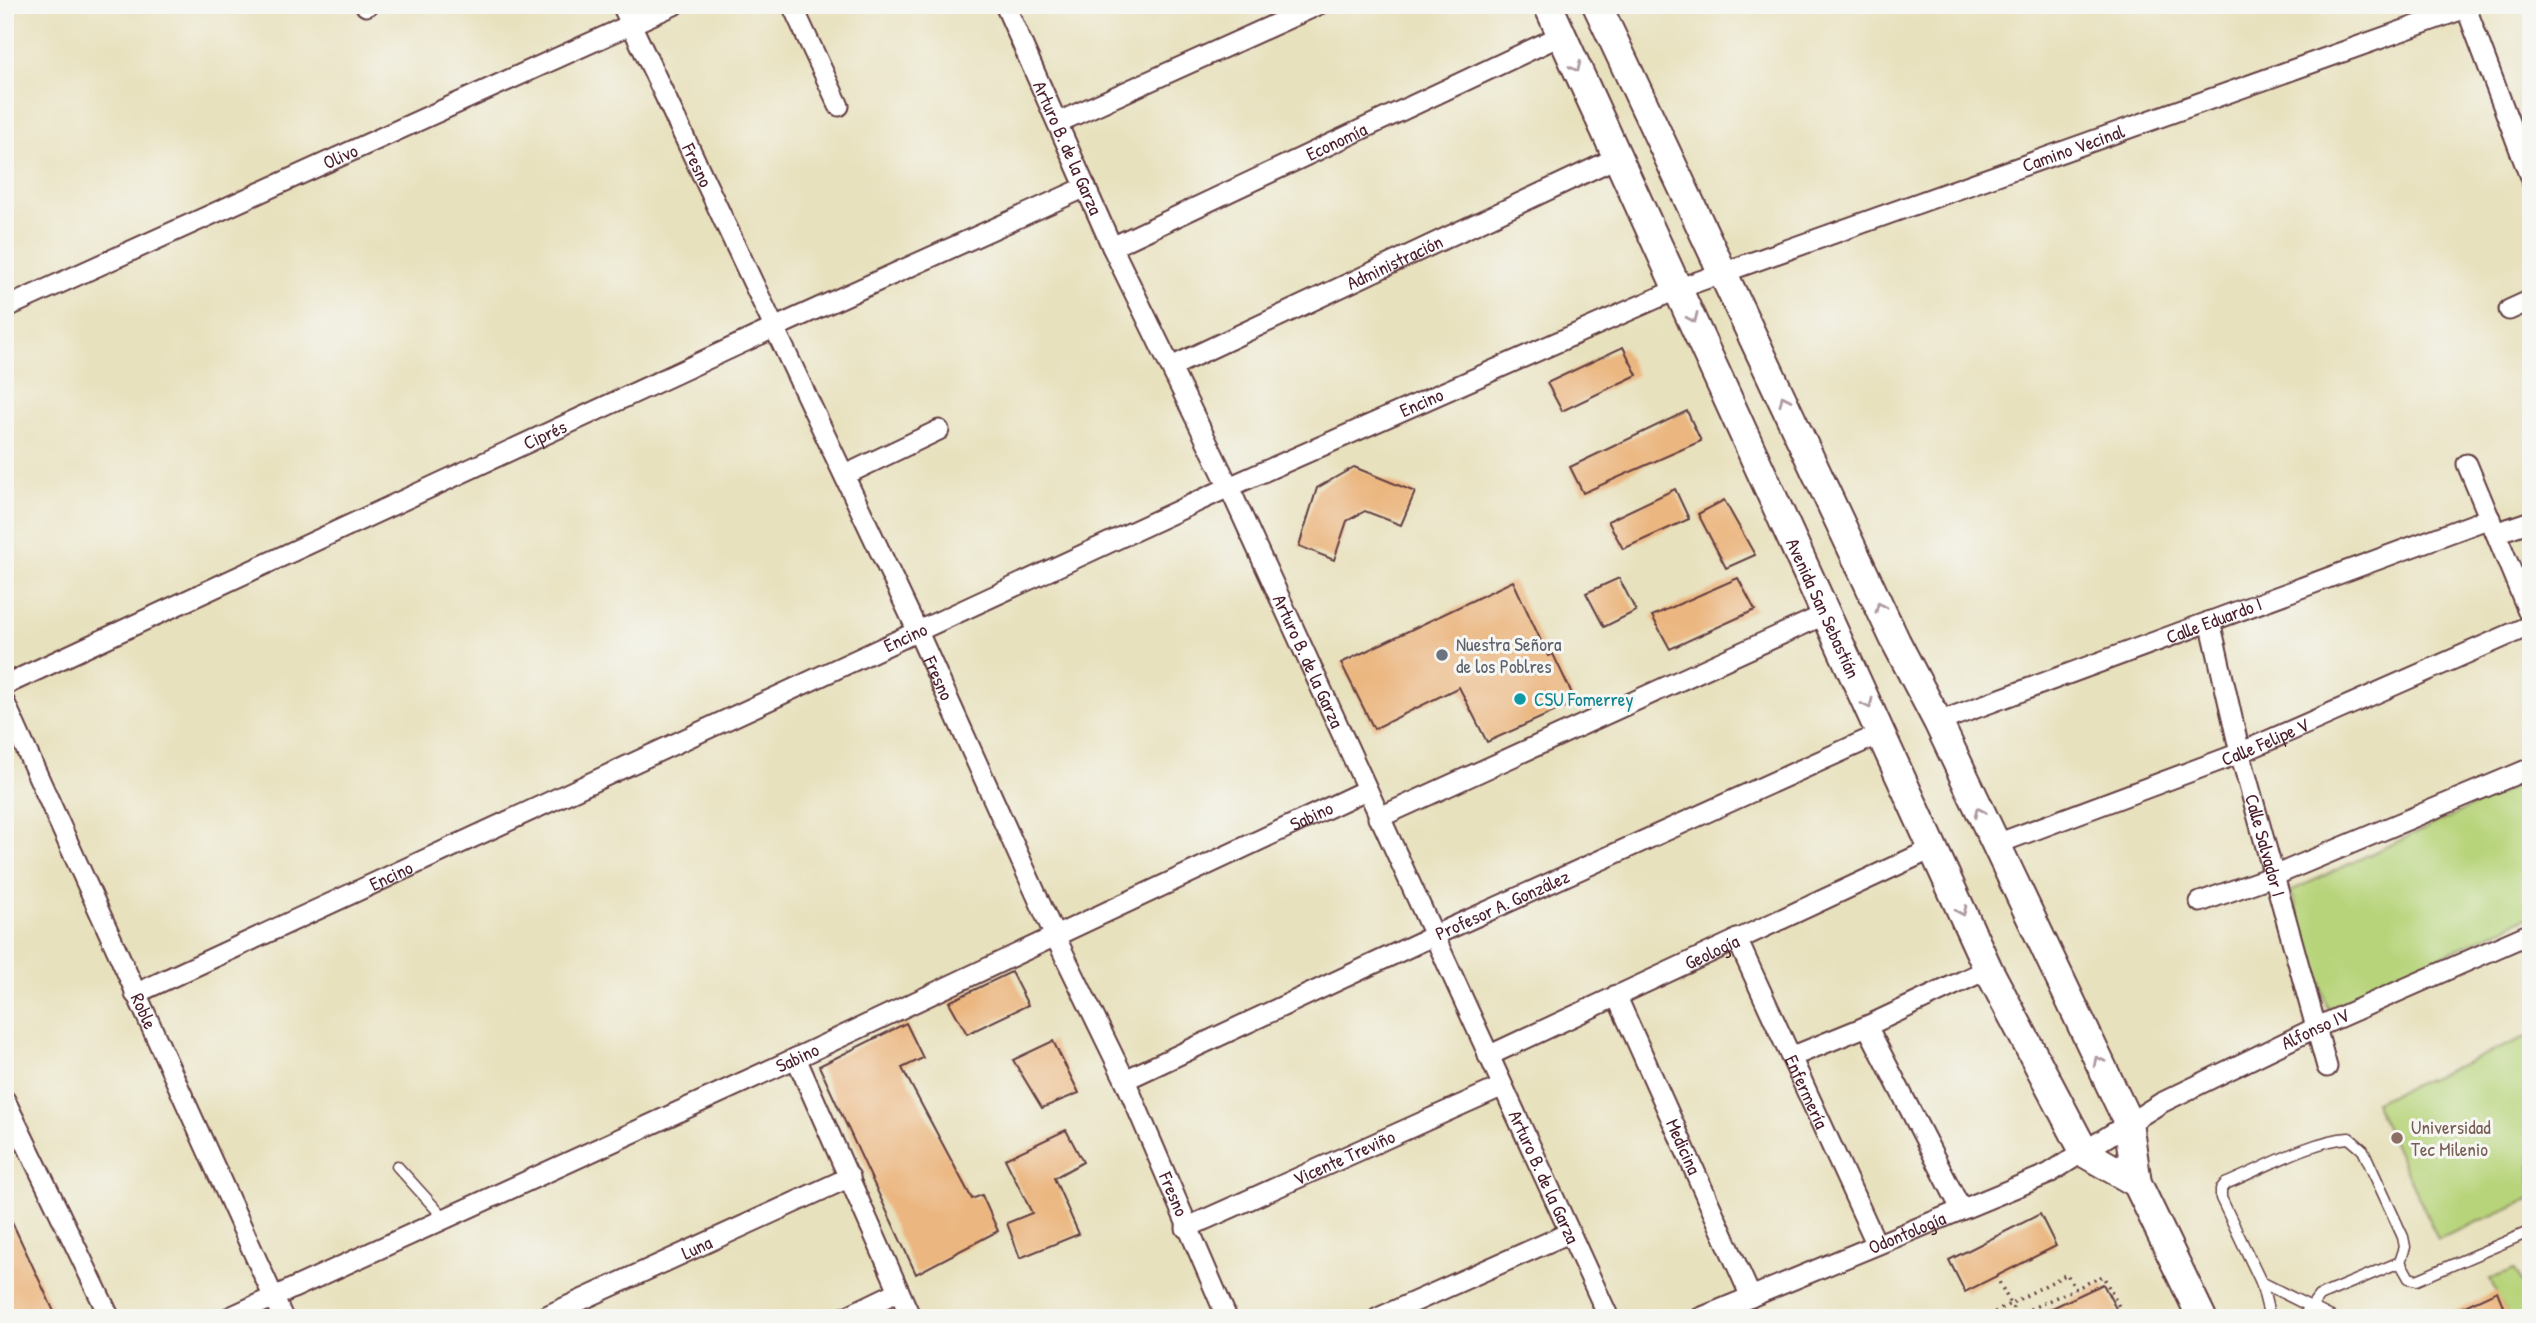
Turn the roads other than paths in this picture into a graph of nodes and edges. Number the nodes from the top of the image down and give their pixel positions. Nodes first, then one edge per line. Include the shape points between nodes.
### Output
1 (622, 5) edge
2 (674, 5) edge
3 (792, 5) edge
4 (1005, 5) edge
5 (1318, 5) edge
6 (1548, 5) edge
7 (1597, 5) edge
8 (2466, 7) edge
9 (632, 26) junction
10 (1562, 35) junction
11 (839, 106) dead end
12 (1059, 122) junction
13 (1618, 157) junction
14 (2531, 180) edge
15 (1086, 187) junction
16 (1112, 247) junction
17 (1724, 272) junction
18 (1680, 288) junction
19 (2531, 300) edge
20 (5, 308) edge
21 (2509, 310) dead end
22 (774, 328) junction
23 (1171, 367) junction
24 (939, 430) dead end
25 (2467, 464) dead end
26 (845, 475) junction
27 (1229, 487) junction
28 (2531, 520) edge
29 (2493, 526) junction
30 (1826, 614) junction
31 (2531, 618) edge
32 (2210, 621) junction
33 (2531, 625) edge
34 (918, 632) junction
35 (5, 685) edge
36 (5, 703) edge
37 (1938, 722) junction
38 (1882, 733) junction
39 (2240, 753) junction
40 (2531, 768) edge
41 (1366, 790) junction
42 (1378, 818) junction
43 (1994, 845) junction
44 (1934, 848) junction
45 (2276, 875) junction
46 (2200, 902) dead end
47 (2531, 933) edge
48 (1054, 934) junction
49 (1435, 935) junction
50 (1737, 939) junction
51 (1989, 969) junction
52 (135, 994) junction
53 (1616, 995) junction
54 (1867, 1026) junction
55 (2315, 1028) junction
56 (1488, 1056) junction
57 (1791, 1057) junction
58 (796, 1058) junction
59 (2327, 1067) dead end
60 (1125, 1080) junction
61 (1501, 1087) junction
62 (5, 1100) edge
63 (2107, 1138) junction
64 (397, 1166) dead end
65 (850, 1177) junction
66 (2137, 1183) junction
67 (1961, 1209) junction
68 (445, 1219) junction
69 (1186, 1228) junction
70 (2531, 1231) edge
71 (1569, 1233) junction
72 (1876, 1243) junction
73 (2400, 1262) junction
74 (2260, 1282) junction
75 (899, 1291) junction
76 (1751, 1297) junction
77 (274, 1298) junction
78 (2311, 1306) junction
79 (110, 1318) edge
80 (228, 1318) edge
81 (283, 1318) edge
82 (542, 1318) edge
83 (843, 1318) edge
84 (911, 1318) edge
85 (1227, 1318) edge
86 (1378, 1318) edge
87 (1609, 1318) edge
88 (1700, 1318) edge
89 (2202, 1318) edge
90 (2270, 1318) edge
91 (2302, 1318) edge
92 (2333, 1318) edge

1 - 9 street, Fresno
2 - 9 street, Olivo
3 - 11 street
4 - 12 street, Arturo B. de la Garza
5 - 12 street
6 - 10 main road, Avenida San Sebastián
7 - 17 main road, Avenida San Sebastián
8 - 14 street
8 - 17 street, Camino Vecinal
9 - 20 street, Olivo
9 - 22 street, Fresno
10 -> 13 main road, Avenida San Sebastián
10 - 16 street, Economía
12 - 15 street, Arturo B. de la Garza
13 - 18 main road, Avenida San Sebastián
13 - 23 street, Administración
15 - 16 street, Arturo B. de la Garza
15 - 22 street, Ciprés
16 - 23 street, Arturo B. de la Garza
17 - 18 street, Camino Vecinal
37 -> 17 main road, Avenida San Sebastián via 1896,642
18 - 27 street, Encino
18 -> 30 main road, Avenida San Sebastián
19 - 21 street
22 - 26 street, Fresno
22 - 35 street, Ciprés
23 - 27 street, Arturo B. de la Garza
24 - 26 street
25 - 29 street
26 - 34 street, Fresno
27 - 34 street, Encino
27 - 41 street, Arturo B. de la Garza
28 - 29 street, Calle Eduardo I
29 - 31 street
29 - 32 street, Calle Eduardo I
30 -> 38 main road, Avenida San Sebastián
30 - 42 street
32 - 37 street, Calle Eduardo I
32 - 39 street, Calle Salvador I
33 - 39 street, Calle Felipe V
34 - 48 street, Fresno
34 - 52 street, Encino
36 - 52 street, Roble
43 -> 37 main road, Avenida San Sebastián
38 - 44 main road, Avenida San Sebastián
38 - 49 street, Profesor A. González
39 - 43 street, Calle Felipe V
39 - 45 street, Calle Salvador I
40 - 45 street
41 - 42 street, Arturo B. de la Garza
41 - 48 street, Sabino
42 - 49 street, Arturo B. de la Garza
63 -> 43 main road, Avenida San Sebastián
44 - 50 street, Geología
44 -> 51 main road, Avenida San Sebastián
45 - 46 street
45 - 55 street, Calle Salvador I
47 - 55 street, Alfonso IV
48 - 58 street, Sabino
48 - 60 street, Fresno
49 - 56 street, Arturo B. de la Garza
49 - 60 street, Profesor A. González
50 - 53 street, Geología
50 - 57 street, Enfermería
51 - 54 street
51 - 63 main road, Avenida San Sebastián
52 - 77 street, Roble
53 - 56 street, Geología
53 - 76 street, Medicina
54 - 57 street
54 - 67 street
55 - 59 street, Calle Salvador I
55 - 63 street, Alfonso IV
56 - 61 street, Arturo B. de la Garza
57 - 72 street, Enfermería
58 - 65 street
58 - 68 street, Sabino
60 - 69 street, Fresno
61 - 69 street, Vicente Treviño
61 - 71 street, Arturo B. de la Garza
62 - 79 street
63 - 66 main road
63 - 66 main road, Avenida San Sebastián
63 - 67 street, Odontología via 2048,1174
64 - 68 lane
65 - 75 street
65 - 82 street, Luna
66 - 89 main road, Avenida San Sebastián
67 - 72 street, Odontología
68 - 77 street, Sabino
69 - 85 street, Fresno
70 - 73 lane via 2417,1280 2409,1278
71 - 86 street
71 - 87 street, Arturo B. de la Garza
72 - 76 street, Odontología
73 - 74 lane via 2405,1242 2363,1150 2349,1138 2338,1139 2221,1189
73 - 78 lane via 2319,1296
74 - 78 lane
74 - 90 lane
75 - 83 street
75 - 84 street
76 - 88 street, Odontología
77 - 80 street, Sabino
77 - 81 street, Roble
78 - 91 lane
78 - 92 lane

